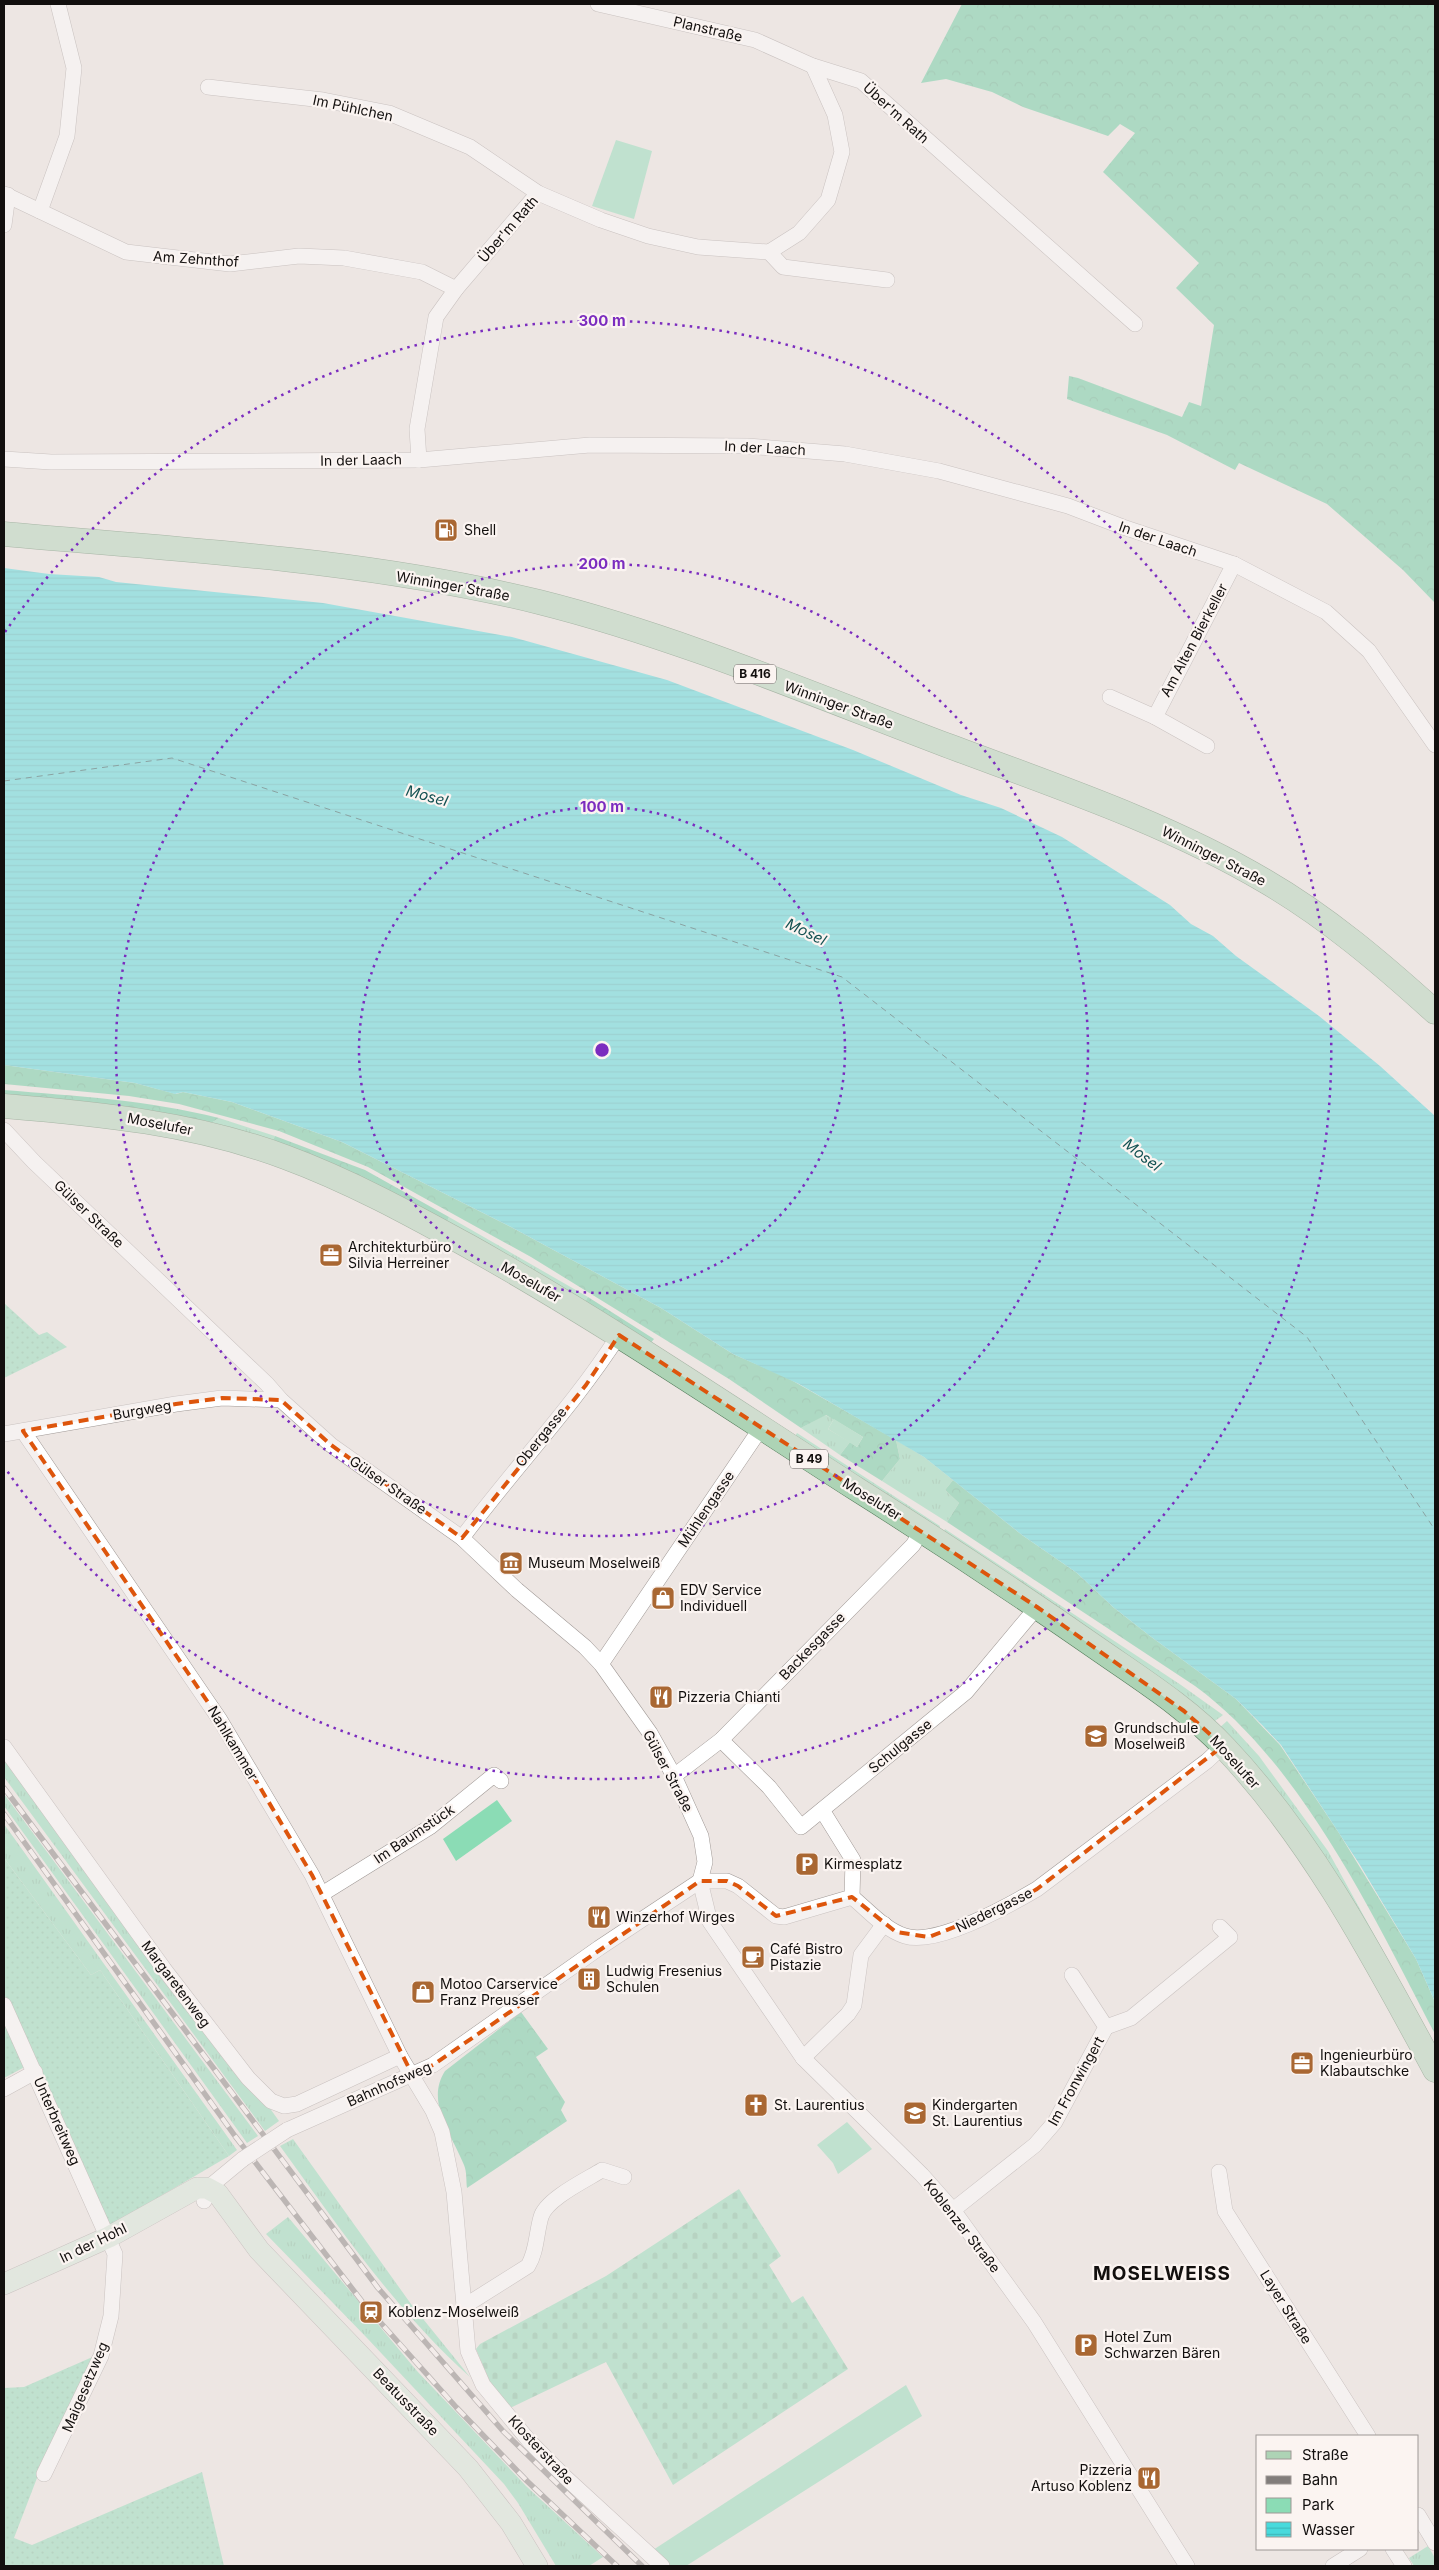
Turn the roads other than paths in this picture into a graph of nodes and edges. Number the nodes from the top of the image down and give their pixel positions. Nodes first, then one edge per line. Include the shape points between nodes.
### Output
1 (58, 4) edge
2 (598, 4) edge
3 (813, 66) junction
4 (208, 87) dead end
5 (538, 193) junction
6 (6, 195) edge
7 (40, 211) junction
8 (4, 225) edge
9 (769, 252) junction
10 (887, 280) dead end
11 (456, 289) junction
12 (1135, 324) dead end
13 (4, 459) edge
14 (419, 460) junction
15 (4, 534) edge
16 (1234, 564) junction
17 (1110, 698) dead end
18 (1154, 717) junction
19 (1435, 745) edge
20 (1207, 746) dead end
21 (1435, 1012) edge
22 (4, 1106) edge
23 (4, 1130) edge
24 (619, 1335) junction
25 (281, 1400) junction
26 (761, 1428) junction
27 (23, 1431) junction
28 (4, 1434) edge
29 (922, 1530) junction
30 (462, 1538) junction
31 (1037, 1606) junction
32 (601, 1664) junction
33 (721, 1740) junction
34 (1224, 1746) junction
35 (4, 1747) edge
36 (674, 1776) junction
37 (501, 1782) dead end
38 (822, 1810) junction
39 (700, 1881) junction
40 (322, 1894) junction
41 (852, 1897) junction
42 (884, 1924) junction
43 (1220, 1927) dead end
44 (1072, 1975) dead end
45 (4, 2005) edge
46 (1106, 2027) junction
47 (400, 2056) junction
48 (803, 2058) junction
49 (1435, 2070) edge
50 (35, 2072) junction
51 (412, 2074) junction
52 (4, 2088) edge
53 (1219, 2172) dead end
54 (624, 2177) dead end
55 (207, 2195) junction
56 (953, 2210) junction
57 (109, 2237) junction
58 (4, 2284) edge
59 (463, 2307) junction
60 (1367, 2435) edge
61 (44, 2474) dead end
62 (1419, 2517) edge
63 (1435, 2543) edge
64 (1358, 2550) edge
65 (1394, 2550) edge
66 (537, 2566) edge
67 (662, 2566) edge
68 (1187, 2566) edge
69 (1333, 2566) edge
70 (1404, 2566) edge

1 - 7 street via 74,68 67,136
2 - 3 street, Planstraße via 755,40
3 - 9 street via 835,115 842,152 828,200 799,233
3 - 12 street, Über'm Rath via 861,81
4 - 5 street, Im Pühlchen via 323,100 389,114 470,147
5 - 9 street, Über'm Rath via 648,236 698,248
5 - 11 street, Über'm Rath
6 - 7 street, Am Zehnthof
6 - 8 street
7 - 11 street, Am Zehnthof via 126,252 230,264 299,256 344,258 422,272
9 - 10 street via 783,266
11 - 14 street, Über'm Rath via 436,317 417,429
13 - 14 street, In der Laach via 51,462
14 - 16 street, In der Laach via 590,445 747,446 845,454 939,471 1068,506
15 - 21 main road, Winninger Straße / B 416 via 266,558 366,571 539,602 645,634 1011,769 1179,836 1269,883 1334,927 1388,969
16 - 18 street, Am Alten Bierkeller
16 - 19 street, In der Laach via 1333,618 1369,651
17 - 18 street
18 - 20 street
22 - 24 main road, Moselufer / B 49 via 106,1115 182,1127 236,1140 290,1159 360,1188 432,1226
23 - 25 street, Gülser Straße
24 - 26 main road, Moselufer / B 49
24 - 30 street, Obergasse via 586,1384
25 - 27 street, Burgweg via 222,1398
25 - 30 street, Gülser Straße via 331,1445
26 - 29 main road, Moselufer / B 49
26 - 32 street, Mühlengasse
27 - 28 street, Burgweg
27 - 40 street, Nahlkammer via 215,1711
29 - 31 main road, Moselufer / B 49
29 - 33 street, Backesgasse via 913,1546
30 - 32 street, Gülser Straße
31 - 34 main road, Moselufer / B 49 via 1184,1711
31 - 38 street, Schulgasse via 966,1692
32 - 36 street, Gülser Straße via 650,1733
33 - 36 street, Backesgasse
33 - 38 street, Schulgasse via 769,1786 801,1827
34 - 42 street, Niedergasse via 1045,1884 1010,1905 947,1933 929,1937 904,1936
34 - 49 main road, Moselufer / B 49 via 1296,1833 1370,1953
35 - 47 street, Margaretenweg via 164,1969 264,2096 279,2105 297,2104
36 - 39 street, Gülser Straße via 703,1840 705,1862
37 - 40 street, Im Baumstück via 494,1775 430,1827
38 - 41 street via 853,1860
39 - 41 street via 727,1881 776,1916 784,1917
39 - 48 street, Koblenzer Straße via 710,1922
39 - 51 street, Bahnhofsweg via 433,2065
40 - 47 street, Nahlkammer
41 - 42 street
42 - 48 street via 861,1955 854,2005
43 - 46 street, Im Fronwingert via 1230,1937 1131,2018
44 - 46 street, Im Fronwingert
45 - 50 street, Unterbreitweg
46 - 56 street, Im Fronwingert via 1055,2122 1035,2145
47 - 51 street, Nahlkammer
48 - 56 street, Koblenzer Straße via 922,2175
50 - 52 street
50 - 57 street, Unterbreitweg
51 - 55 street, Bahnhofsweg, bridge via 286,2130 243,2158 216,2181
51 - 59 street, Klosterstraße via 434,2111 442,2132 454,2192
53 - 60 street, Layer Straße via 1225,2211
54 - 59 street via 602,2170 548,2205 541,2216 528,2266
55 - 57 street, In der Hohl via 197,2188
55 - 66 street, Beatusstraße via 221,2198 259,2250 468,2468 511,2523
56 - 68 street, Koblenzer Straße via 1034,2322
57 - 58 street, In der Hohl
57 - 61 street, Maigesetzweg via 115,2254 108,2329 101,2356
59 - 67 street, Klosterstraße via 468,2350 483,2385 530,2442
62 - 63 street
64 - 69 street
65 - 70 street

